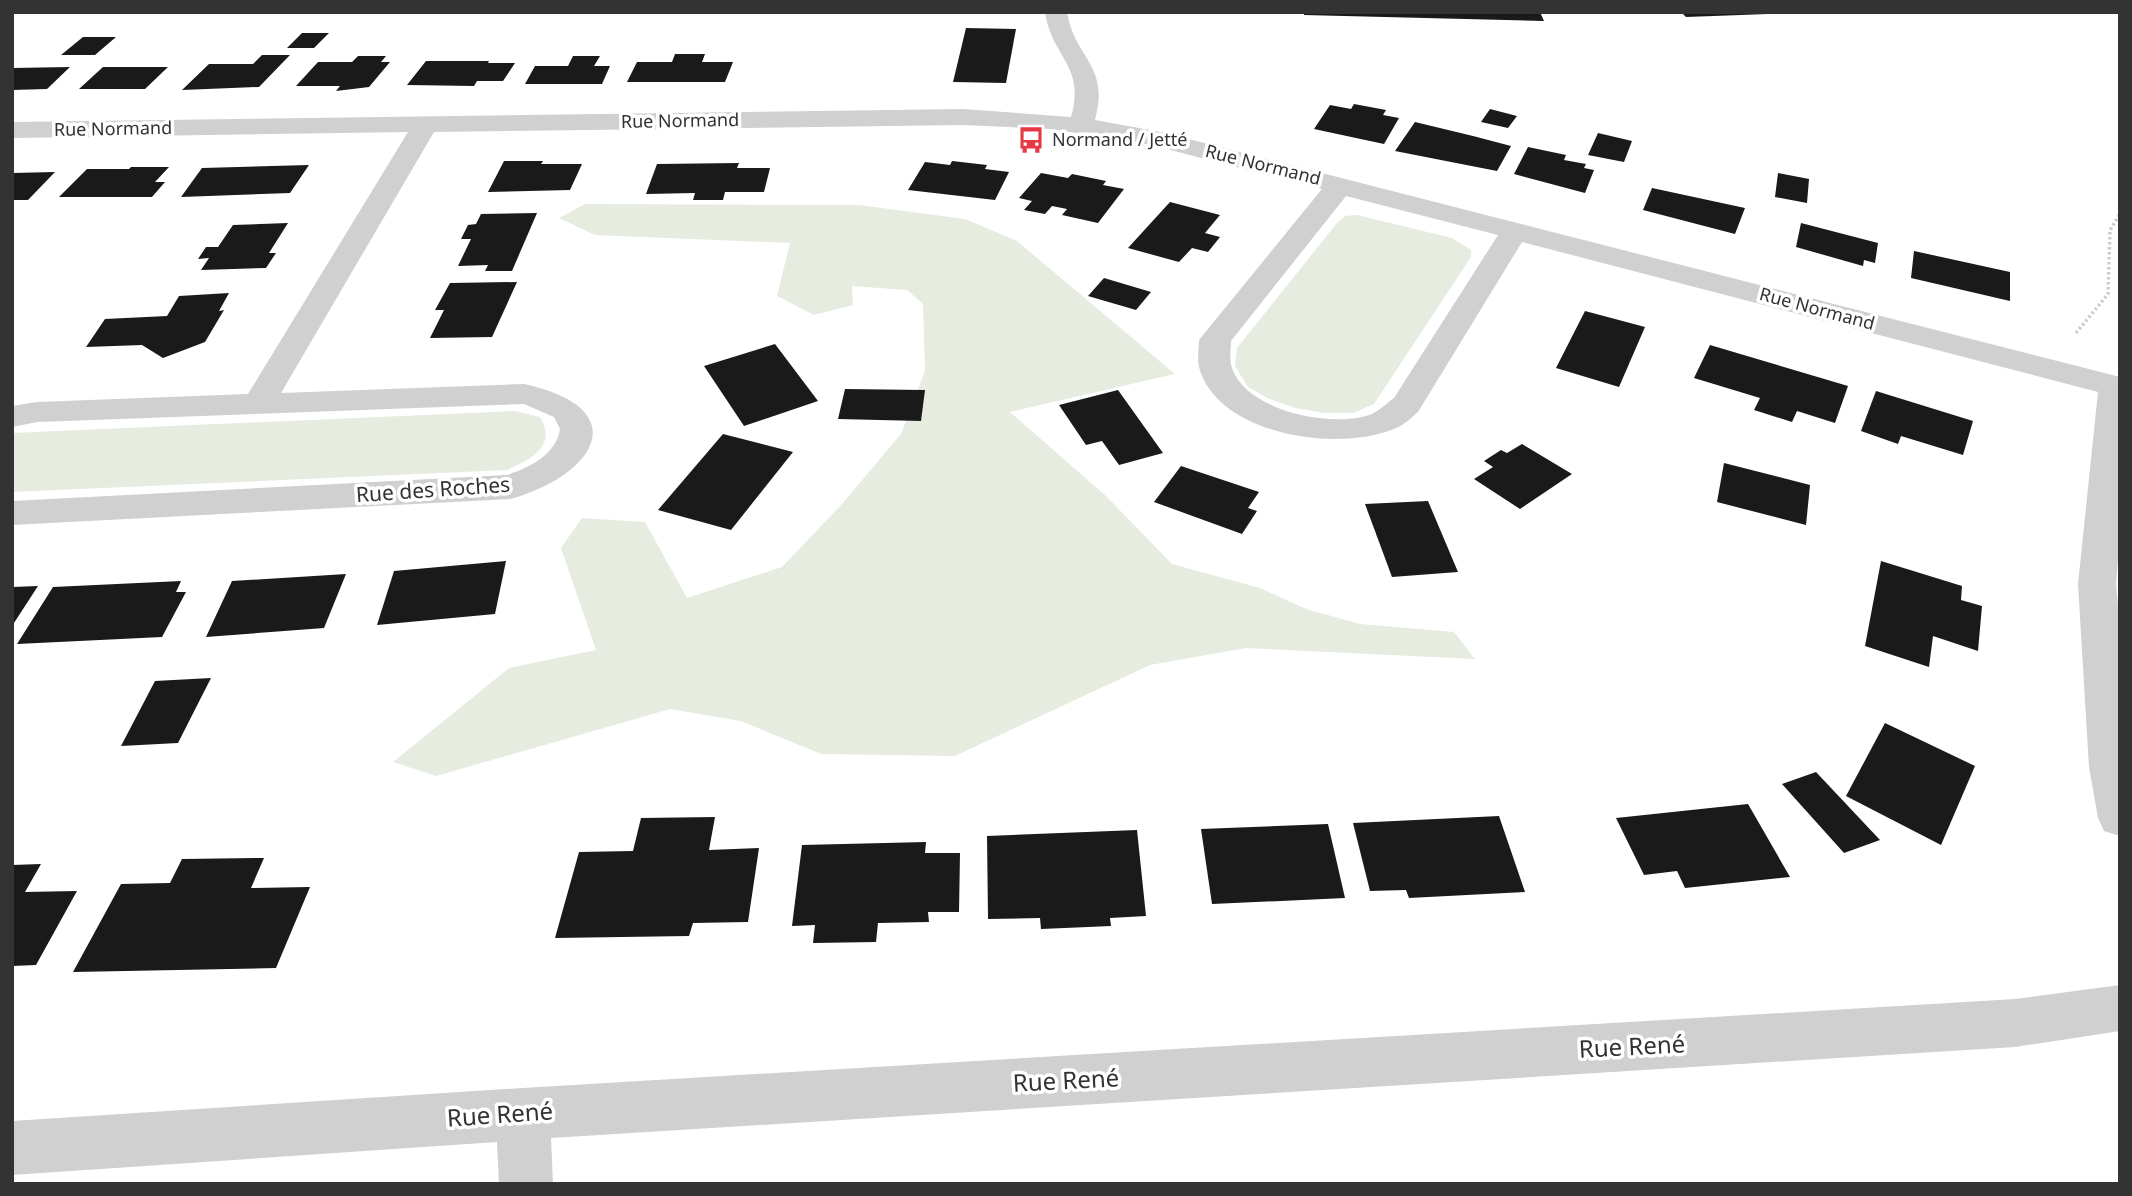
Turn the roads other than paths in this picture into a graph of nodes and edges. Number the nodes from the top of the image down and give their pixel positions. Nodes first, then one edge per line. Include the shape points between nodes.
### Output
1 (1056, 12) edge
2 (1081, 124) junction
3 (425, 125) junction
4 (12, 130) edge
5 (1340, 185) junction
6 (1515, 230) junction
7 (2118, 387) edge
8 (258, 404) junction
9 (12, 417) edge
10 (12, 513) edge
11 (2120, 818) edge
12 (2120, 1008) edge
13 (523, 1114) junction
14 (12, 1148) edge
15 (526, 1184) edge

1 - 2 street via 1058,31 1083,69 1088,89
2 - 3 street, Rue Normand via 963,117
2 - 5 street, Rue Normand via 1152,137
3 - 4 street, Rue Normand
3 - 8 street
5 - 6 street, Rue Normand
5 - 6 street, Rue Normand via 1215,340 1211,354 1213,368 1234,397 1252,409 1301,426 1358,427 1384,421 1406,405
6 - 7 street, Rue Normand
7 - 11 street via 2097,584 2111,767
8 - 9 street, Rue des Roches via 37,412
8 - 10 street, Rue des Roches via 524,394 559,403 570,412 576,424 575,438 553,467 510,488
12 - 13 street, Rue René via 2015,1023
13 - 14 street, Rue René
13 - 15 street

